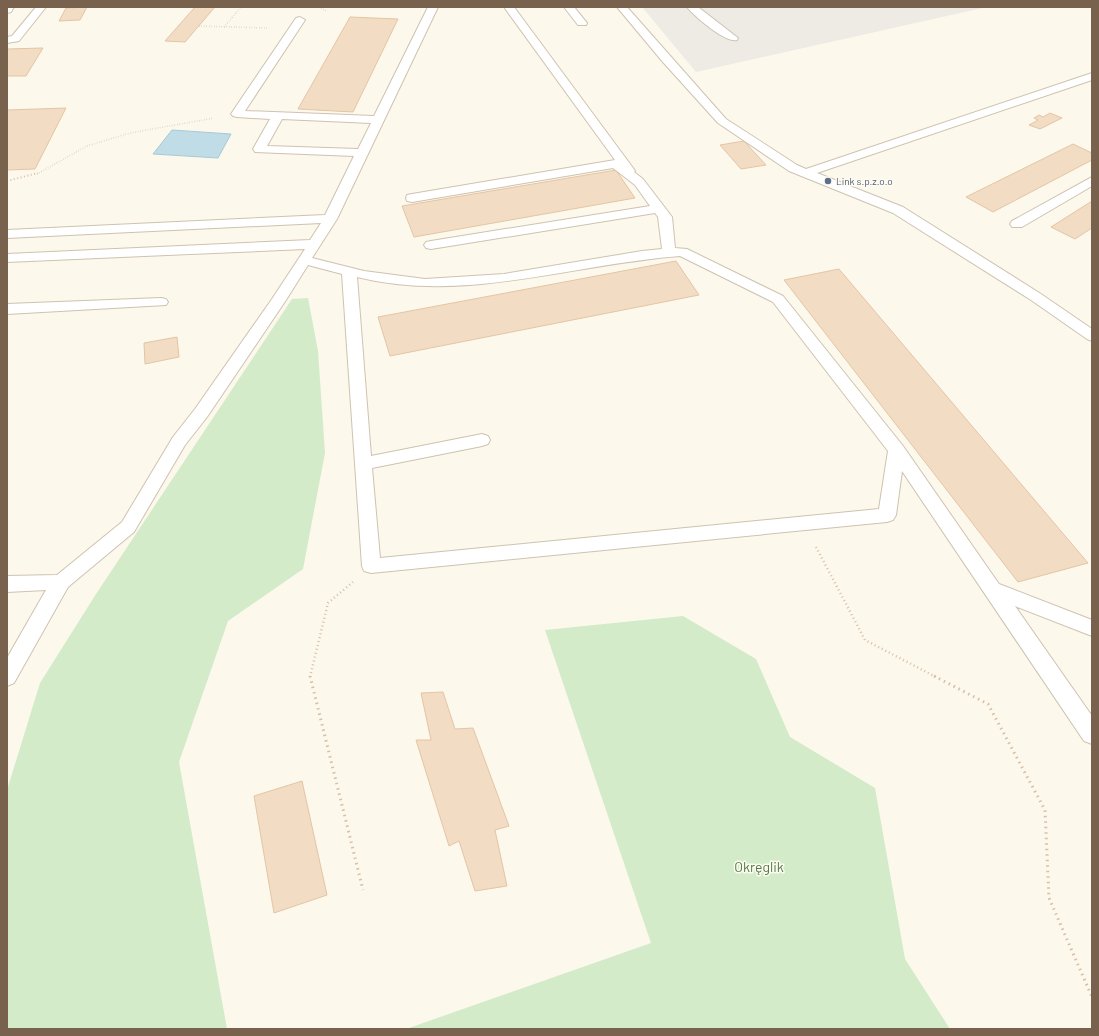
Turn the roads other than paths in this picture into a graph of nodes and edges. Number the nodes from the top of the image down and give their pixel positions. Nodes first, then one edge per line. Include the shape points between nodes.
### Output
1 (9, 7) edge
2 (41, 7) edge
3 (433, 7) edge
4 (509, 7) edge
5 (569, 7) edge
6 (622, 7) edge
7 (692, 7) edge
8 (7, 10) edge
9 (582, 23) dead end
10 (297, 25) road end
11 (733, 38) dead end
12 (7, 40) edge
13 (1092, 76) edge
14 (278, 116) junction
15 (377, 120) junction
16 (362, 153) junction
17 (805, 173) junction
18 (636, 180) junction
19 (1092, 181) edge
20 (412, 198) dead end
21 (658, 208) junction
22 (330, 219) junction
23 (1018, 224) dead end
24 (7, 234) edge
25 (314, 244) junction
26 (431, 246) dead end
27 (669, 253) junction
28 (7, 258) edge
29 (304, 260) junction
30 (349, 271) junction
31 (161, 302) dead end
32 (7, 309) edge
33 (1090, 333) edge
34 (482, 440) dead end
35 (897, 450) junction
36 (364, 464) junction
37 (61, 582) junction
38 (7, 584) edge
39 (992, 590) junction
40 (1092, 628) edge
41 (7, 677) edge
42 (1092, 734) edge

1 - 8 lane
2 - 12 lane via 15,39
3 - 15 lane
4 - 18 lane
5 - 9 lane
6 - 17 lane via 722,122
7 - 11 lane
10 - 14 lane via 237,114
13 - 17 lane
14 - 15 lane
14 - 16 lane via 259,149
15 - 16 lane
16 - 22 lane
17 - 33 lane via 898,210
18 - 20 lane via 615,164
18 - 21 lane
19 - 23 lane
21 - 26 lane
21 - 27 lane via 665,217
22 - 24 lane
22 - 25 lane
25 - 28 lane
25 - 29 lane
27 - 30 lane via 642,255 504,278 425,282
27 - 35 lane via 682,252 778,299
29 - 30 lane
29 - 37 lane via 201,413 179,441 128,527
30 - 36 lane
31 - 32 lane
34 - 36 lane
35 - 36 lane via 887,515 371,566
35 - 39 lane
37 - 38 lane
37 - 41 lane
39 - 40 lane
39 - 42 lane

